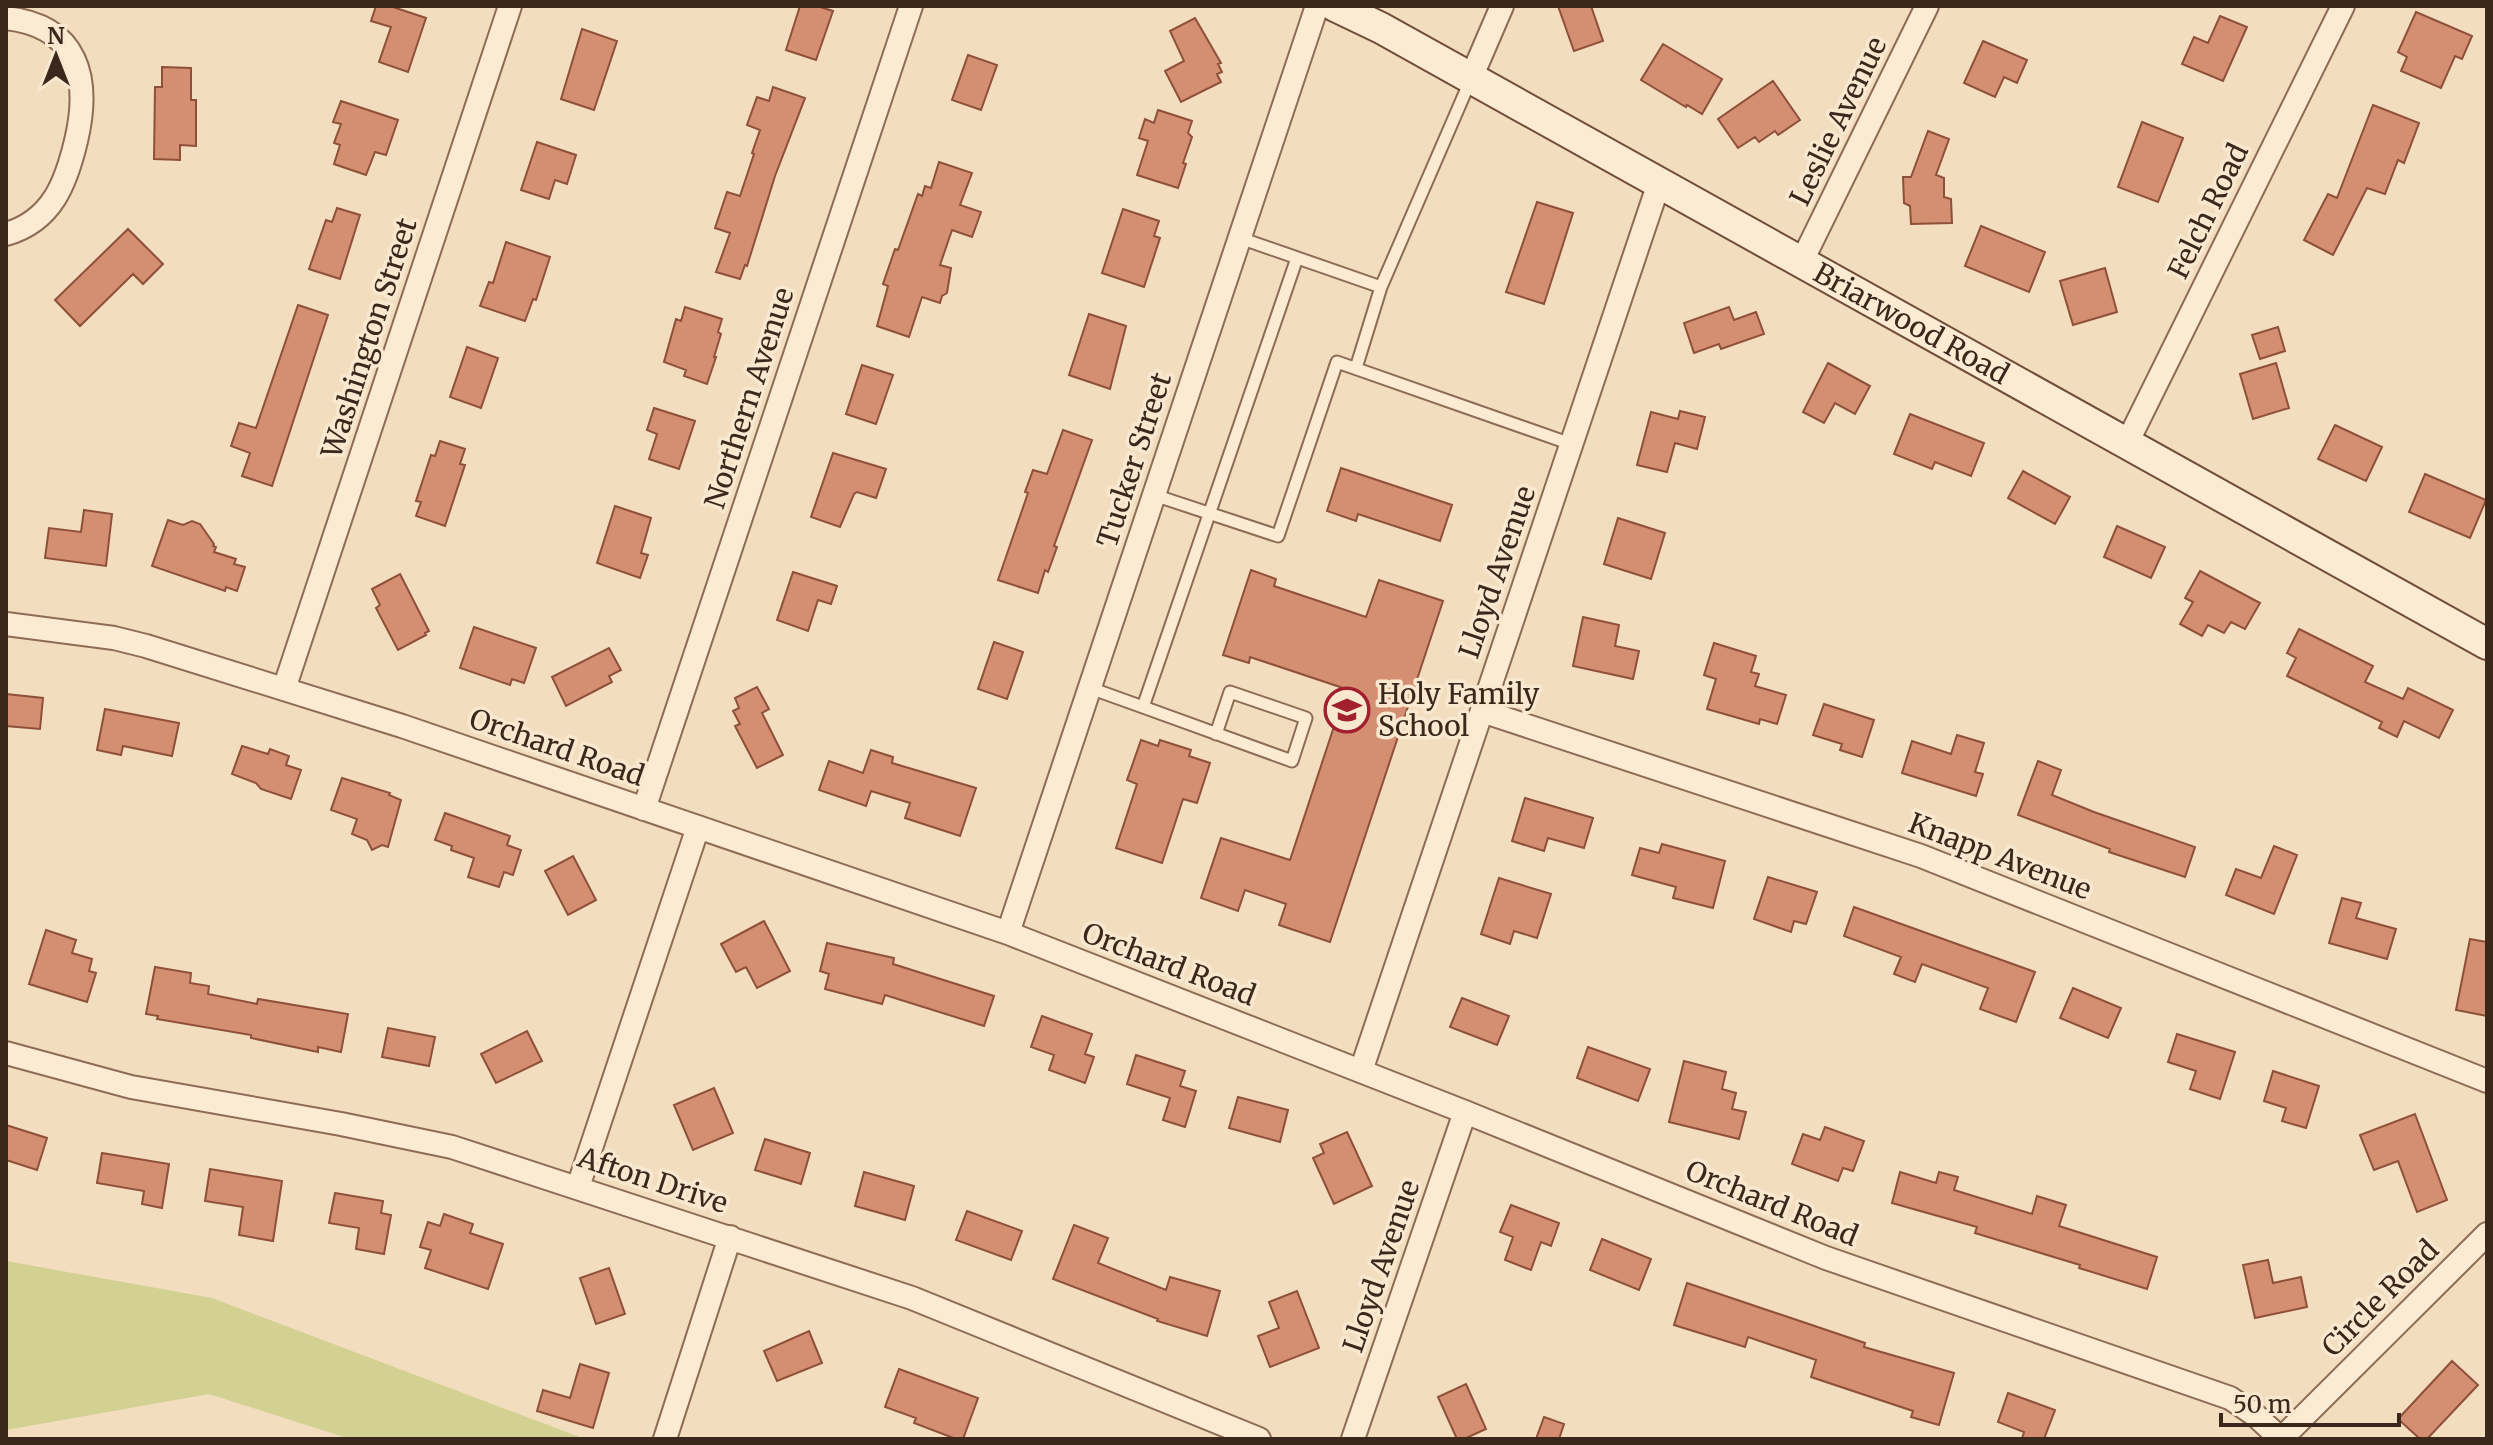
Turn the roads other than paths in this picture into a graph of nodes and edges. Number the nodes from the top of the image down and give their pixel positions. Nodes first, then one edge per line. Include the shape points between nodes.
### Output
1 (510, 6) edge
2 (911, 6) edge
3 (1317, 6) edge
4 (1335, 6) edge
5 (1502, 6) edge
6 (1927, 6) edge
7 (2343, 6) edge
8 (6, 18) edge
9 (1471, 78) junction
10 (1659, 183) junction
11 (6, 234) edge
12 (1240, 238) junction
13 (1297, 258) junction
14 (1802, 261) junction
15 (1381, 287) junction
16 (1356, 368) junction
17 (2127, 443) junction
18 (1571, 444) junction
19 (1154, 495) junction
20 (1210, 513) junction
21 (6, 624) edge
22 (2487, 644) edge
23 (1090, 688) junction
24 (284, 689) junction
25 (1143, 707) junction
26 (1482, 711) junction
27 (1216, 734) junction
28 (644, 809) junction
29 (698, 827) junction
30 (1008, 933) junction
31 (6, 1053) edge
32 (1361, 1071) junction
33 (2487, 1081) edge
34 (1465, 1112) junction
35 (578, 1187) junction
36 (2487, 1234) edge
37 (730, 1237) junction
38 (665, 1439) edge
39 (1259, 1439) edge
40 (1353, 1439) edge
41 (2281, 1439) edge

1 - 24 street, Washington Street
2 - 28 street, Northern Avenue
3 - 12 street, Tucker Street
4 - 9 street, Briarwood Road
5 - 9 street
6 - 14 street, Leslie Avenue
7 - 17 street, Felch Road
8 - 11 street via 43,27 61,39 83,88 69,171 56,199 42,216
9 - 10 street, Briarwood Road
9 - 15 lane
10 - 14 street, Briarwood Road
10 - 18 street, Lloyd Avenue
12 - 13 lane
12 - 19 street, Tucker Street
13 - 15 lane
13 - 20 lane
14 - 17 street, Briarwood Road
15 - 16 lane
16 - 18 lane
16 - 20 lane via 1337,362 1278,536
17 - 22 street, Briarwood Road
18 - 26 street, Lloyd Avenue
19 - 20 lane
19 - 23 street, Tucker Street
20 - 25 lane
21 - 24 street, Orchard Road via 125,641
23 - 25 lane
23 - 30 street, Tucker Street
24 - 28 street, Orchard Road
25 - 27 lane
26 - 32 street, Lloyd Avenue
26 - 33 street, Knapp Avenue via 1921,856
27 - 27 lane via 1292,761 1306,718 1230,692
28 - 29 street, Orchard Road
29 - 30 street, Orchard Road
29 - 35 street
30 - 32 street, Orchard Road
31 - 35 street, Afton Drive via 131,1087 452,1147
32 - 34 street, Orchard Road
34 - 40 street, Lloyd Avenue
34 - 41 street, Orchard Road via 1826,1258 2230,1398
35 - 37 street, Afton Drive
36 - 41 street, Circle Road
37 - 38 street
37 - 39 street, Afton Drive via 912,1298

